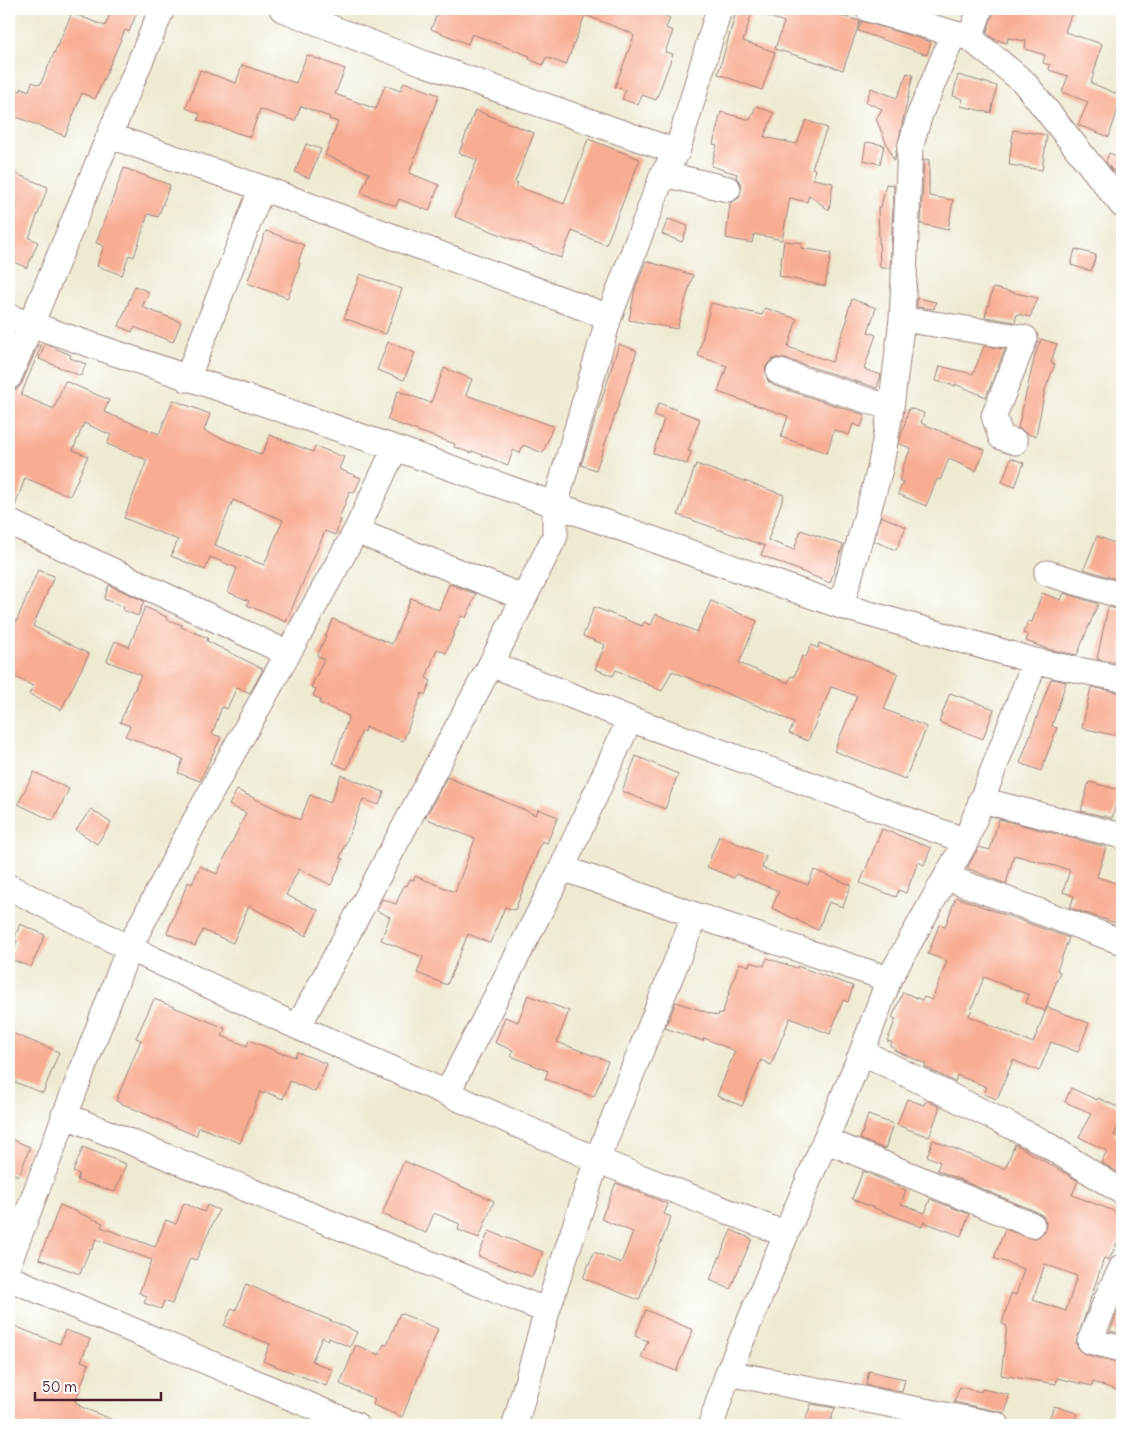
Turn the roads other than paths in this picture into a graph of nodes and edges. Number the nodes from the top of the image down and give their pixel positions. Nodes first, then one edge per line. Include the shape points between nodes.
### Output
1 (162, 9) edge
2 (282, 9) edge
3 (719, 9) edge
4 (868, 9) edge
5 (980, 9) edge
6 (899, 14) edge
7 (962, 36) junction
8 (110, 136) junction
9 (677, 152) junction
10 (663, 174) junction
11 (262, 188) junction
12 (728, 189) dead end
13 (1122, 205) edge
14 (609, 317) junction
15 (902, 319) junction
16 (19, 321) edge
17 (779, 372) dead end
18 (9, 377) edge
19 (187, 379) junction
20 (891, 408) junction
21 (1015, 442) dead end
22 (395, 448) junction
23 (555, 505) junction
24 (9, 522) edge
25 (356, 530) junction
26 (1047, 573) dead end
27 (1122, 596) edge
28 (522, 598) junction
29 (840, 606) junction
30 (287, 653) junction
31 (1035, 660) junction
32 (490, 664) junction
33 (1122, 679) edge
34 (630, 719) junction
35 (981, 800) junction
36 (1122, 836) edge
37 (966, 841) junction
38 (562, 868) junction
39 (946, 877) junction
40 (9, 887) edge
41 (695, 916) junction
42 (1122, 942) edge
43 (129, 948) junction
44 (889, 979) junction
45 (298, 1027) junction
46 (862, 1052) junction
47 (447, 1093) junction
48 (64, 1115) junction
49 (825, 1140) junction
50 (597, 1160) junction
51 (1122, 1192) edge
52 (1032, 1225) dead end
53 (785, 1234) junction
54 (9, 1262) edge
55 (1122, 1266) edge
56 (9, 1278) edge
57 (547, 1311) junction
58 (1122, 1349) edge
59 (728, 1373) junction
60 (356, 1425) edge
61 (515, 1425) edge
62 (711, 1425) edge
63 (997, 1425) edge

1 - 8 street
2 - 9 street via 423,63
3 - 9 street
4 - 6 street
5 - 7 street
6 - 7 street
7 - 13 street via 1024,82
7 - 15 street via 920,114 910,148
8 - 11 street
8 - 16 street
9 - 10 street
10 - 12 street
10 - 14 street
11 - 14 street
11 - 19 street
14 - 23 street
15 - 20 street
15 - 21 street via 1025,338 994,416 1001,437
16 - 18 street
16 - 19 street
17 - 20 street
19 - 22 street
20 - 29 street via 880,470
22 - 23 street
22 - 25 street
23 - 28 street via 555,536
23 - 29 street
24 - 30 street
25 - 28 street
25 - 30 street
26 - 27 street
28 - 32 street
29 - 31 street
30 - 43 street
31 - 33 street
31 - 35 street
32 - 34 street
32 - 45 street
34 - 37 street
34 - 38 street
35 - 36 street
35 - 37 street
37 - 39 street
38 - 41 street
38 - 47 street
39 - 42 street
39 - 44 street
40 - 43 street
41 - 44 street
41 - 50 street
43 - 45 street
43 - 48 street
44 - 46 street
45 - 47 street
46 - 49 street
46 - 51 street via 1041,1141
47 - 50 street
48 - 54 street
48 - 57 street
49 - 52 street
49 - 53 street
50 - 53 street
50 - 57 street
53 - 59 street
55 - 58 street via 1090,1341
56 - 60 street
57 - 61 street
59 - 62 street
59 - 63 street

